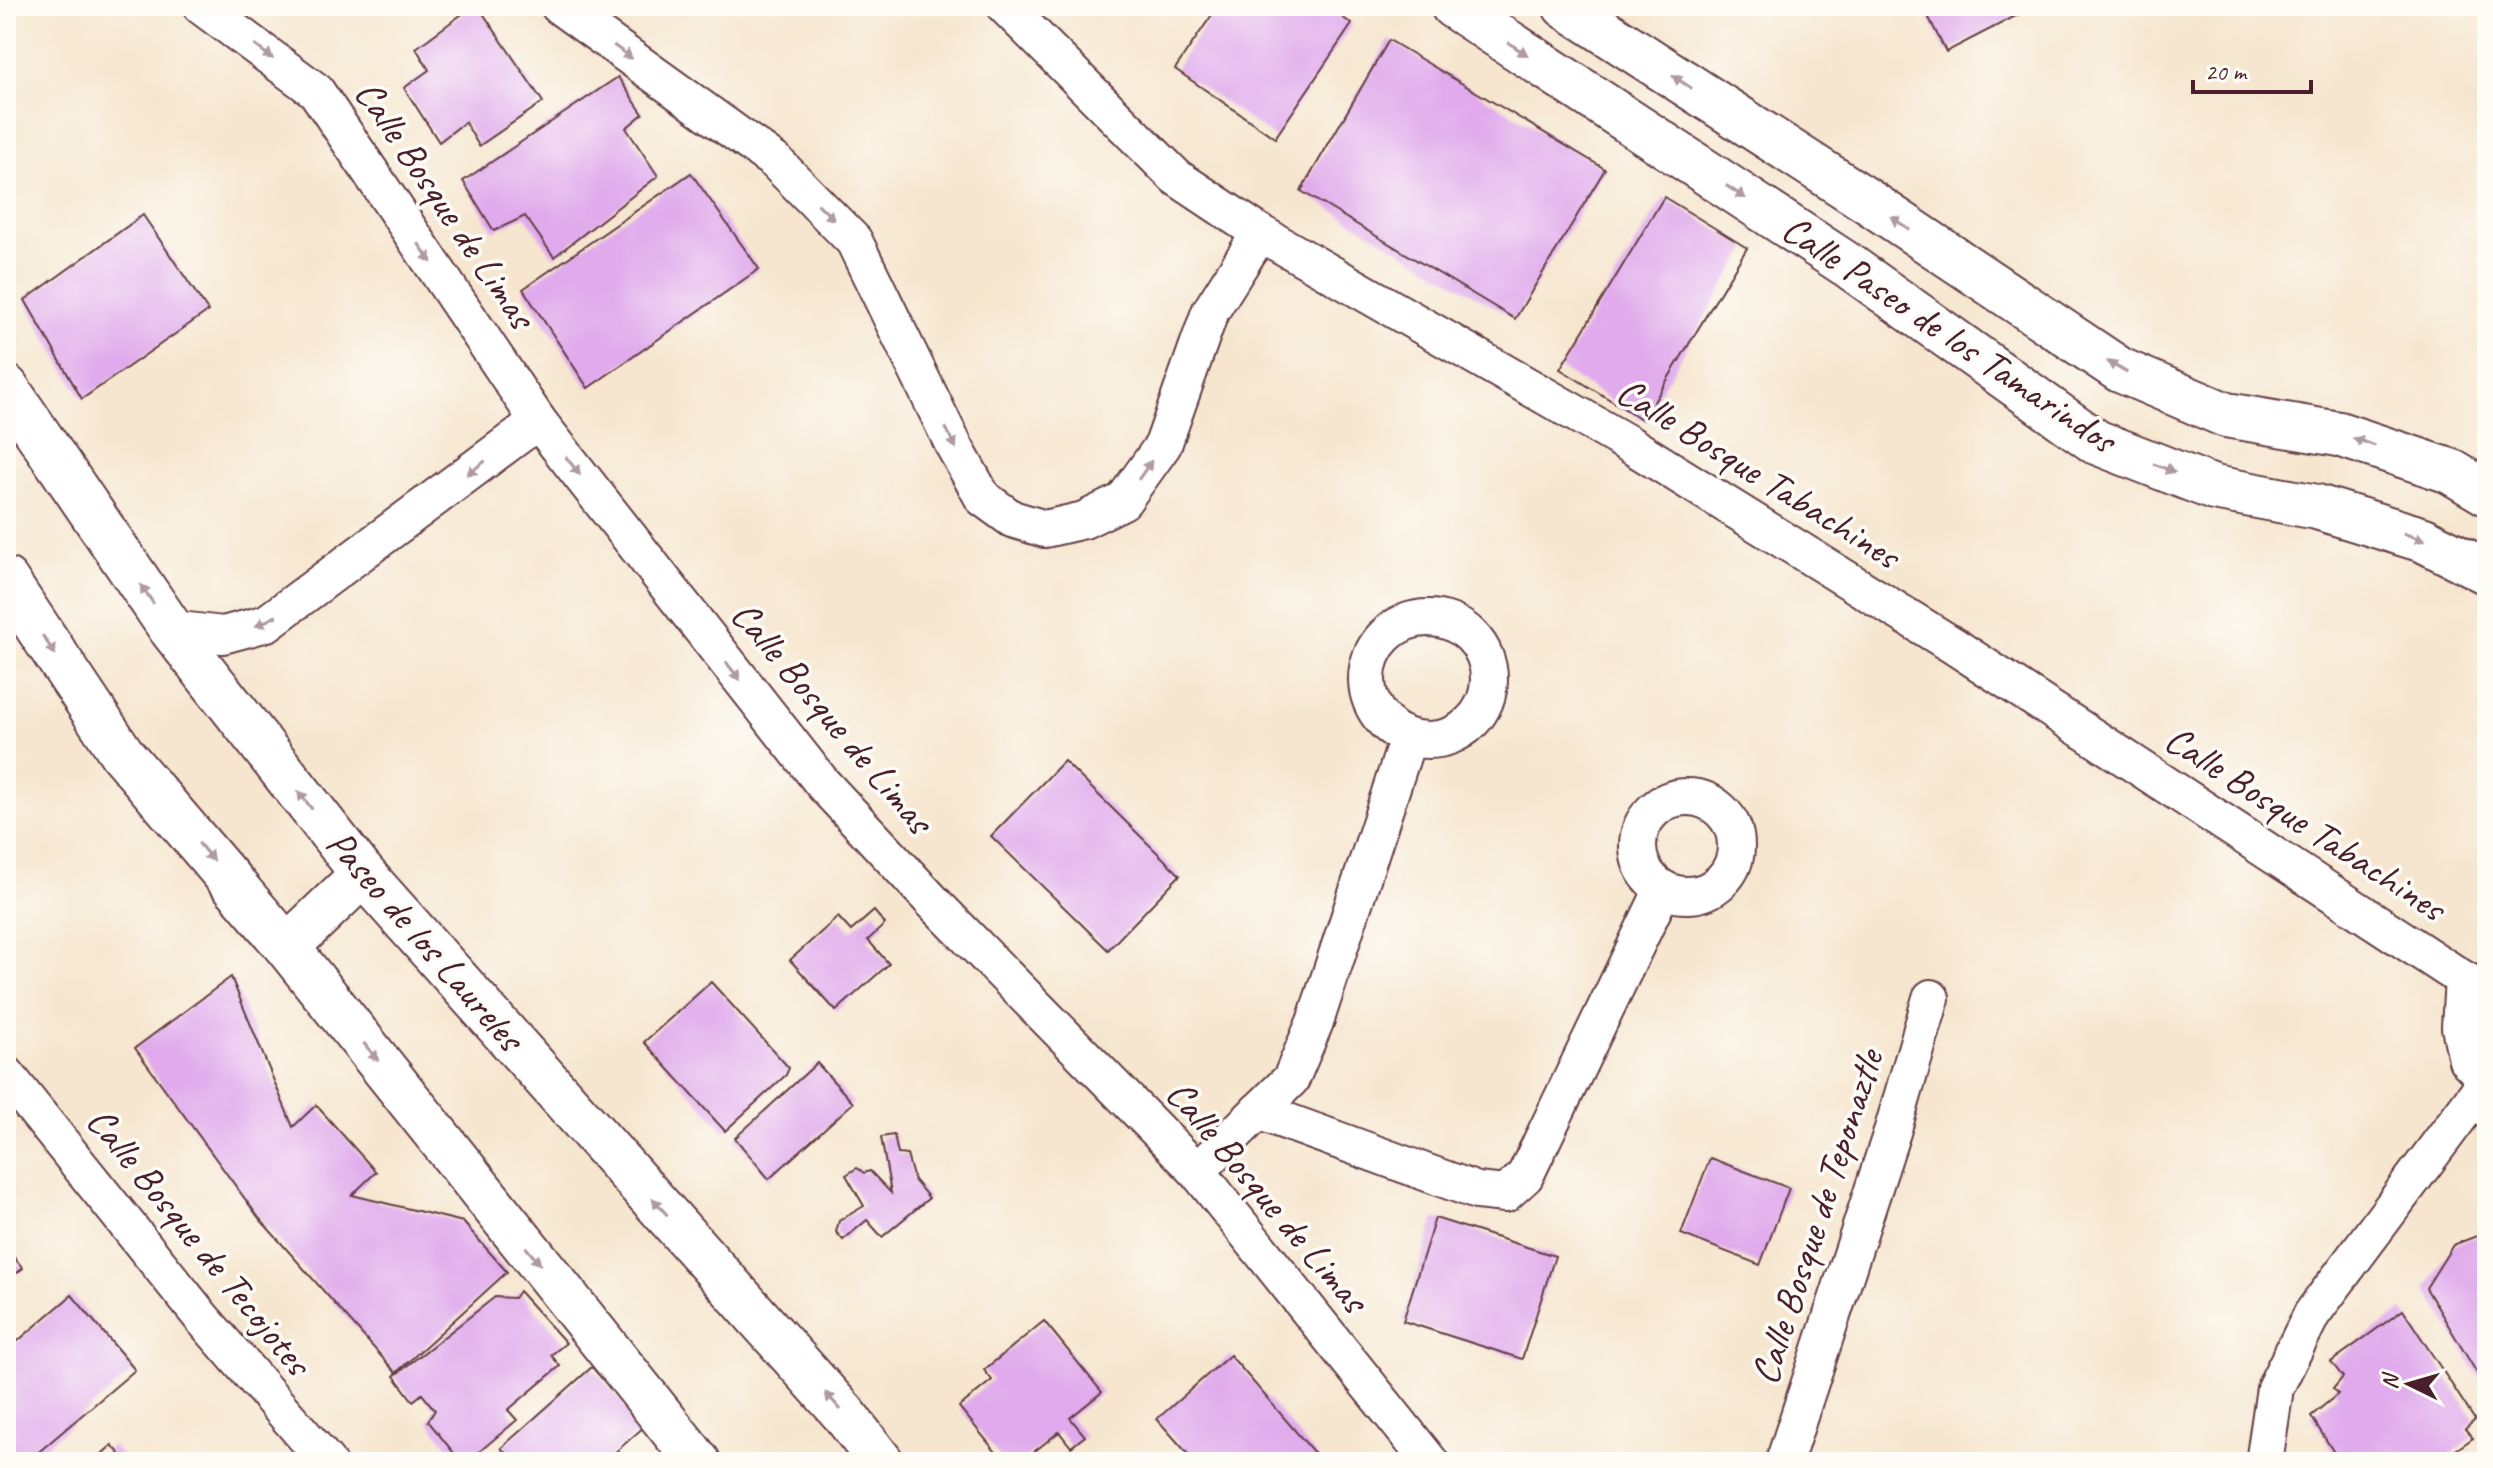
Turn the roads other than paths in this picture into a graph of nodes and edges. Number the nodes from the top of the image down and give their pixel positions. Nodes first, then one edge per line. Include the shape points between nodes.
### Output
1 (201, 6) edge
2 (559, 6) edge
3 (1005, 6) edge
4 (1453, 6) edge
5 (1565, 6) edge
6 (1260, 233) junction
7 (6, 387) edge
8 (538, 421) junction
9 (2487, 493) edge
10 (2487, 572) edge
11 (6, 580) edge
12 (171, 629) junction
13 (1408, 738) dead end
14 (363, 874) junction
15 (1663, 889) dead end
16 (287, 947) junction
17 (2475, 985) edge
18 (1931, 998) dead end
19 (6, 1074) edge
20 (2487, 1080) edge
21 (1258, 1111) junction
22 (1197, 1171) junction
23 (327, 1462) edge
24 (698, 1462) edge
25 (881, 1462) edge
26 (1430, 1462) edge
27 (1784, 1462) edge
28 (2267, 1462) edge

1 -> 8 street, Calle Bosque de Limas via 316,91
2 -> 6 street via 776,162 854,241 983,498 1012,519 1045,529 1084,520 1123,501 1163,445 1210,312
3 - 6 street, Calle Bosque Tabachines via 1176,177
4 -> 10 main road, Calle Paseo de los Tamarindos via 1849,266 2096,442 2214,488 2317,507 2424,540
9 -> 5 main road, Calle Paseo de los Tamarindos via 2450,471 2367,443 2226,415 2120,370
6 - 17 street, Calle Bosque Tabachines via 1629,444 1954,646
12 -> 7 main road, Paseo de los Laureles
8 -> 12 street via 267,623 223,635
8 -> 22 street, Calle Bosque de Limas via 823,784
11 -> 16 main road via 122,754
14 -> 12 main road, Paseo de los Laureles
13 - 21 street via 1315,1022 1291,1079
14 - 16 main road
25 -> 14 main road, Paseo de los Laureles
15 - 21 street via 1525,1176 1505,1194 1477,1191
16 -> 24 main road
17 - 20 street via 2460,1027 2467,1060
18 - 27 street, Calle Bosque de Teponaztle
19 - 23 street, Calle Bosque de Tecojotes via 202,1318
20 - 28 street via 2312,1314 2275,1388
21 - 22 street
22 - 26 street, Calle Bosque de Limas

